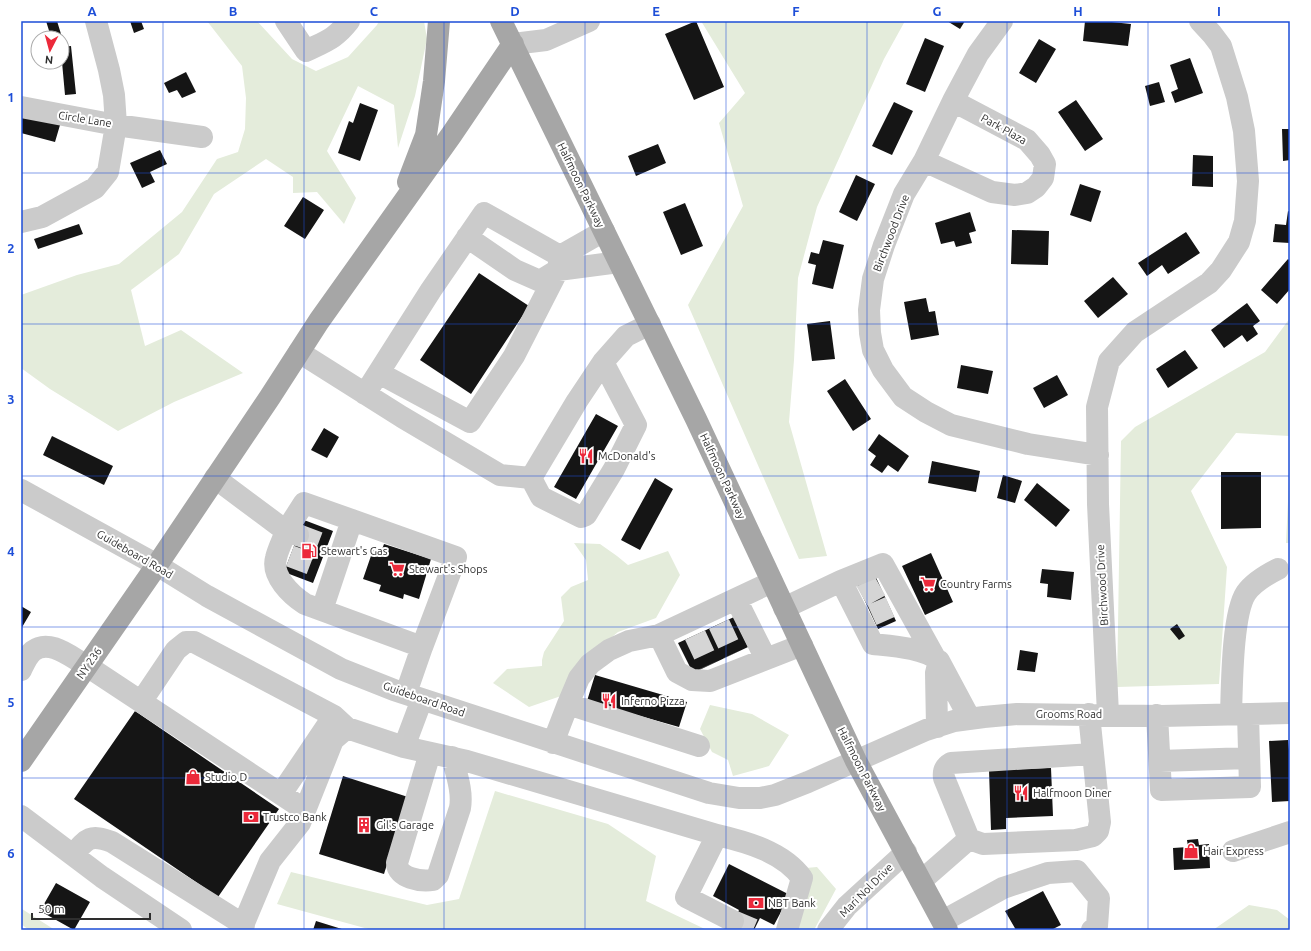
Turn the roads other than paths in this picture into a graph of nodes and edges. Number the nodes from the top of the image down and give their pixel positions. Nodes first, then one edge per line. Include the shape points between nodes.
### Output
1 (96, 21) edge
2 (286, 21) edge
3 (439, 21) edge
4 (501, 21) edge
5 (589, 21) edge
6 (1002, 21) edge
7 (1200, 21) edge
8 (341, 25) edge
9 (513, 44) junction
10 (952, 101) junction
11 (21, 107) edge
12 (116, 125) junction
13 (202, 137) dead end
14 (924, 161) junction
15 (397, 210) junction
16 (21, 222) edge
17 (604, 231) junction
18 (467, 237) junction
19 (619, 262) junction
20 (559, 263) junction
21 (650, 324) junction
22 (299, 352) junction
23 (514, 356) junction
24 (603, 362) junction
25 (378, 373) junction
26 (366, 394) junction
27 (461, 417) junction
28 (1098, 455) junction
29 (215, 478) junction
30 (531, 478) junction
31 (21, 490) edge
32 (352, 520) junction
33 (292, 533) junction
34 (157, 565) junction
35 (1278, 569) dead end
36 (841, 581) junction
37 (772, 582) junction
38 (736, 599) junction
39 (877, 601) junction
40 (784, 608) junction
41 (322, 610) junction
42 (659, 635) junction
43 (802, 645) junction
44 (422, 647) junction
45 (937, 658) junction
46 (766, 659) junction
47 (87, 666) junction
48 (21, 670) edge
49 (414, 696) junction
50 (141, 702) junction
51 (568, 704) junction
52 (1290, 713) edge
53 (1098, 714) junction
54 (1239, 714) junction
55 (1157, 715) junction
56 (970, 719) junction
57 (340, 722) junction
58 (937, 727) junction
59 (553, 742) junction
60 (699, 746) dead end
61 (404, 747) junction
62 (430, 753) junction
63 (1093, 754) junction
64 (452, 757) junction
65 (1249, 758) junction
66 (21, 761) edge
67 (856, 761) junction
68 (1160, 761) junction
69 (281, 794) junction
70 (305, 810) junction
71 (21, 816) edge
72 (1290, 832) edge
73 (717, 835) junction
74 (969, 839) junction
75 (1233, 851) dead end
76 (906, 852) junction
77 (73, 855) junction
78 (921, 881) junction
79 (733, 922) tunnel mouth
80 (945, 926) edge
81 (242, 927) edge
82 (181, 930) edge
83 (787, 930) edge
84 (828, 930) edge
85 (1092, 930) edge

1 - 12 street, Circle Lane via 110,70
2 - 8 street via 306,51 335,37
3 - 15 main road via 426,135
4 - 9 main road, Halfmoon Parkway
5 - 9 street via 546,40
6 - 10 street, Birchwood Drive via 978,54
7 - 28 street, Birchwood Drive via 1221,46 1237,97 1244,131 1248,181 1245,221 1239,242 1221,270 1209,283 1135,332 1109,362 1098,407
9 - 15 main road, NY 236
9 - 17 main road, Halfmoon Parkway
10 - 14 street, Birchwood Drive
10 - 14 street, Park Plaza via 1027,140 1040,154 1044,164 1043,178 1027,193 1015,195 992,192
11 - 12 street, Circle Lane
12 - 13 street
12 - 16 street via 108,172 95,188 42,218
14 - 28 street, Birchwood Drive via 904,194 873,279 869,310 870,333 873,350 882,370 903,397 950,425 1028,444
15 - 22 main road, NY 236
17 - 19 main road, Halfmoon Parkway
17 - 20 street
18 - 20 street via 515,270 540,281
18 - 20 street via 484,214
18 - 25 street
19 - 20 street
19 - 21 main road, Halfmoon Parkway
20 - 23 street
21 - 24 street via 626,336
21 - 37 main road, Halfmoon Parkway
22 - 26 street
22 - 29 main road, NY 236
23 - 27 street via 484,383
23 - 27 street via 470,422
24 - 30 street
24 - 30 street via 636,425 614,469 586,515 581,517 541,497
25 - 26 street
25 - 27 street
26 - 30 street via 500,475
28 - 53 street, Birchwood Drive
29 - 33 street
29 - 34 main road, NY 236
31 - 34 street, Guideboard Road
32 - 33 street via 304,503
32 - 41 street via 334,549 327,570
32 - 44 street via 456,557
33 - 41 street via 284,554 275,559 276,572 293,596 304,604
34 - 47 main road, NY 236 / NY 236
34 - 49 street, Guideboard Road via 207,596 341,668
35 - 54 street via 1247,592 1240,606 1232,672
36 - 39 street
36 - 39 street via 883,564
36 - 40 street
37 - 38 street
37 - 40 main road, Halfmoon Parkway
38 - 42 street via 715,617 692,628
38 - 46 street
39 - 45 street
39 - 45 street via 873,644 903,648
40 - 43 main road, Halfmoon Parkway
41 - 44 street
42 - 46 street via 677,672 692,680 710,680 712,672 736,661
42 - 51 street via 629,641 594,660 579,678
43 - 46 street
43 - 67 main road, Halfmoon Parkway
44 - 49 street
45 - 56 street
45 - 58 street
47 - 48 street via 56,649 47,647 34,650
47 - 50 street
47 - 66 main road, NY 236 / NY 236
49 - 59 street, Guideboard Road
49 - 61 street
50 - 57 street via 176,650 186,642 194,642
50 - 69 street
51 - 59 street
51 - 60 street
52 - 54 street, Grooms Road
53 - 55 street, Grooms Road
53 - 56 street, Grooms Road via 1017,714
53 - 63 street, Birchwood Drive
54 - 55 street, Grooms Road
54 - 65 street
55 - 68 street
56 - 58 street, Grooms Road
57 - 61 street
57 - 69 street
57 - 70 street
58 - 67 street, Grooms Road
59 - 67 street, Guideboard Road via 709,793 739,798 775,795
61 - 62 street
62 - 64 street
62 - 64 street via 397,863 399,871 404,875 425,881 433,880 438,875 460,808 460,790
63 - 74 street, Birchwood Drive via 1100,822 1098,831 1093,836 1076,840 983,844
63 - 74 street via 951,763 946,766 944,778
64 - 73 street
65 - 68 street
65 - 68 street via 1250,787 1161,790
67 - 76 main road, Halfmoon Parkway
69 - 70 street
70 - 81 street via 300,823 270,861
71 - 77 street
72 - 75 street
73 - 79 street via 686,897
73 - 83 street via 768,851 796,869 802,878
74 - 78 street
76 - 78 main road, Halfmoon Parkway
76 - 84 street, Mari Nol Drive via 847,906
77 - 81 street via 85,840 102,838 112,842
77 - 82 street
78 - 80 main road, Halfmoon Parkway
80 - 85 street via 1003,888 1048,873 1077,871 1099,898 1097,926

